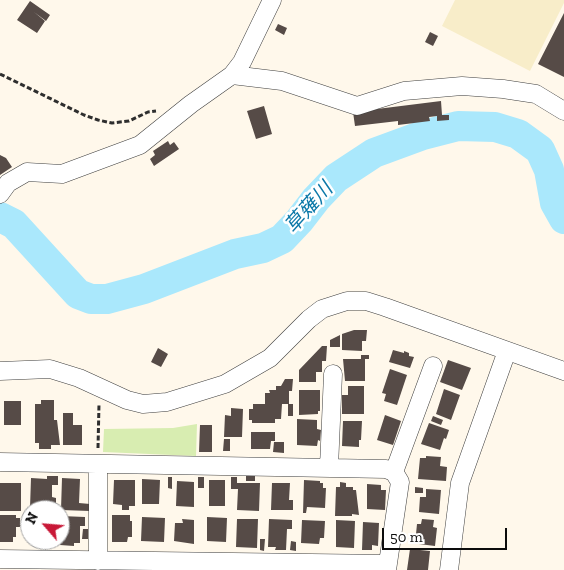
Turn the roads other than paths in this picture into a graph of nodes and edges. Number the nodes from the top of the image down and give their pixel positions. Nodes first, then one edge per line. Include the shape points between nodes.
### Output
1 (272, 0) edge
2 (232, 75) junction
3 (564, 111) edge
4 (0, 194) edge
5 (507, 350) junction
6 (433, 366) dead end
7 (0, 370) edge
8 (564, 372) edge
9 (332, 374) dead end
10 (98, 458) junction
11 (0, 462) edge
12 (329, 468) junction
13 (394, 472) junction
14 (0, 559) edge
15 (98, 561) junction
16 (288, 567) edge
17 (388, 567) edge
18 (449, 570) edge

1 - 2 street via 242,62
2 - 3 street via 282,81 358,106 404,92 462,86 536,94
2 - 4 street via 140,145 62,174 27,172 8,183
5 - 7 street via 366,301 346,300 322,309 270,358 225,384 167,402 143,404 127,400 50,369
5 - 8 street
5 - 18 street via 460,483
6 - 13 street
9 - 12 street
10 - 11 street
10 - 12 street
10 - 15 street
12 - 13 street via 386,469
13 - 17 street via 400,482
14 - 15 street
15 - 16 street
16 - 17 street

